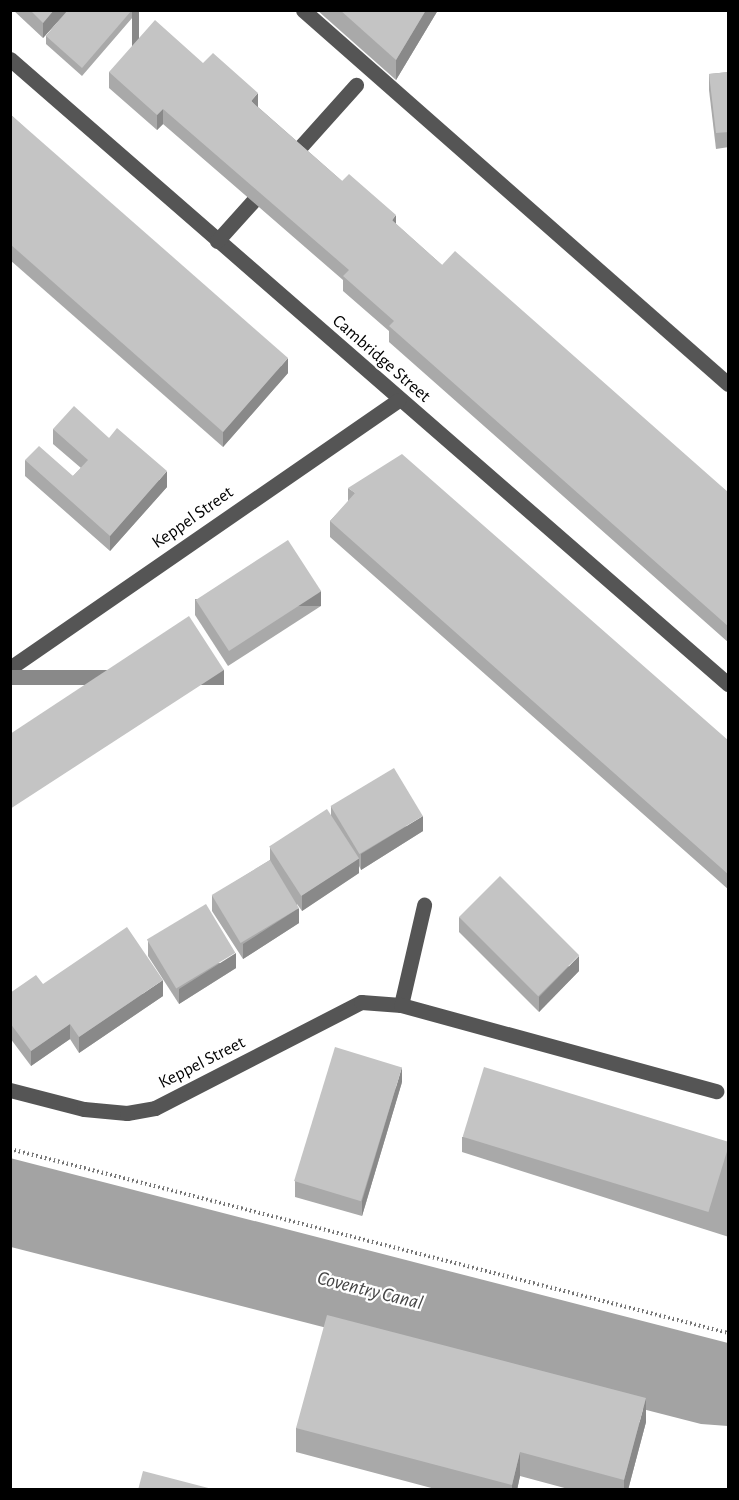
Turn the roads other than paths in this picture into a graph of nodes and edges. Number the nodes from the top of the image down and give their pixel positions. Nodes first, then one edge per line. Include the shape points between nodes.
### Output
1 (303, 10) edge
2 (10, 59) edge
3 (356, 85) dead end
4 (294, 154) edge
5 (253, 201) edge
6 (218, 241) junction
7 (729, 384) edge
8 (398, 400) junction
9 (10, 668) edge
10 (729, 684) edge
11 (424, 904) dead end
12 (401, 1005) junction
13 (10, 1090) edge
14 (716, 1091) dead end

1 - 7 street
2 - 6 street, Cambridge Street
3 - 4 street
5 - 6 street
6 - 8 street, Cambridge Street
8 - 9 street, Keppel Street
8 - 10 street, Cambridge Street
11 - 12 street
12 - 13 street, Keppel Street via 361,1002 155,1108 127,1113 84,1109
12 - 14 street, Keppel Street

